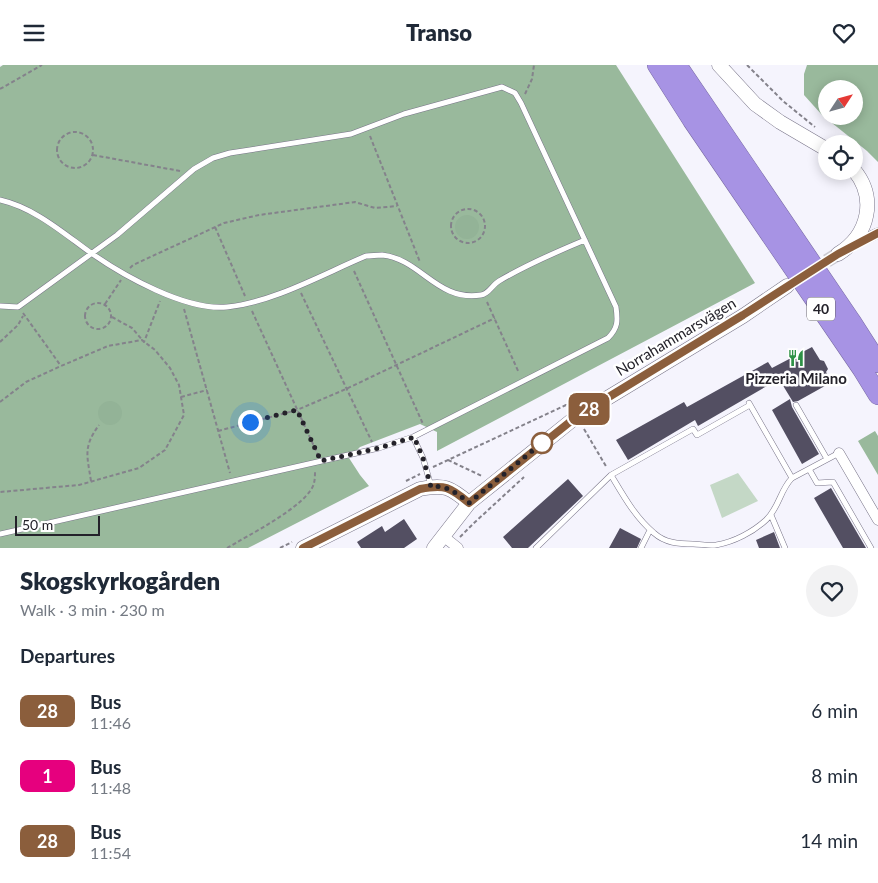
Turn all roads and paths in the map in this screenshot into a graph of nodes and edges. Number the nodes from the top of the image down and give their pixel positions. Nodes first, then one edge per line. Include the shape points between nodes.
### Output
1 (42, 65) edge
2 (534, 65) edge
3 (657, 65) edge
4 (677, 65) edge
5 (719, 65) edge
6 (747, 65) edge
7 (0, 89) edge
8 (521, 103) junction
9 (367, 128) junction
10 (816, 128) dead end
11 (818, 144) edge
12 (93, 155) junction
13 (189, 173) junction
14 (861, 180) edge
15 (0, 200) edge
16 (397, 206) junction
17 (455, 214) joint
18 (215, 227) junction
19 (878, 233) edge
20 (584, 240) junction
21 (844, 250) joint
22 (92, 253) junction
23 (350, 263) junction
24 (125, 274) junction
25 (426, 276) junction
26 (298, 285) junction
27 (787, 286) dead end
28 (163, 292) junction
29 (484, 295) junction
30 (182, 300) junction
31 (248, 303) junction
32 (106, 304) junction
33 (0, 306) edge
34 (18, 307) junction
35 (24, 315) junction
36 (112, 317) junction
37 (495, 318) junction
38 (0, 342) edge
39 (144, 342) junction
40 (878, 363) edge
41 (396, 364) junction
42 (61, 366) junction
43 (523, 382) junction
44 (346, 389) junction
45 (207, 391) junction
46 (878, 395) edge
47 (181, 397) junction
48 (0, 402) edge
49 (796, 405) dead end
50 (297, 410) junction
51 (99, 425) dead end
52 (584, 429) dead end
53 (218, 431) junction
54 (426, 431) junction
55 (414, 437) junction
56 (375, 449) junction
57 (839, 453) joint
58 (826, 459) junction
59 (448, 460) dead end
60 (321, 461) junction
61 (314, 463) junction
62 (809, 469) junction
63 (530, 471) dead end
64 (611, 475) junction
65 (483, 476) dead end
66 (792, 478) junction
67 (91, 481) junction
68 (232, 482) junction
69 (431, 487) junction
70 (0, 492) edge
71 (469, 503) junction
72 (771, 515) junction
73 (878, 519) edge
74 (650, 530) junction
75 (0, 534) edge
76 (452, 543) edge
77 (714, 547) edge
78 (227, 548) edge
79 (303, 548) edge
80 (434, 548) edge
81 (536, 548) edge
82 (641, 548) edge
83 (785, 548) edge
84 (871, 548) edge

1 - 7 path
2 - 8 path via 532,79
3 - 46 highway, 40
4 - 40 highway, 40
5 - 11 street via 755,104
6 - 10 path
8 - 9 lane via 515,93 502,87 404,113
8 - 20 lane
9 - 13 lane via 351,134 230,153 213,158
9 - 16 path
12 - 12 path via 93,144 87,136 77,132 67,134 59,141 60,161 68,168 79,169 88,164
12 - 13 path
13 - 22 lane
14 - 21 street via 868,209 863,228
15 - 22 lane via 40,217
16 - 18 path via 375,207 355,203 259,215
16 - 25 path
17 - 17 path via 450,222 451,232 466,244 476,242 483,235 485,225 482,216 474,210 464,209
18 - 24 path via 133,265
18 - 31 path
19 - 21 street
20 - 29 lane via 497,282
20 - 43 lane via 616,307 616,330 608,338
22 - 24 lane
22 - 34 lane
23 - 25 lane via 366,256 382,255 405,263
23 - 26 lane
23 - 41 path
24 - 28 lane
24 - 32 path
25 - 29 lane via 455,294
26 - 31 lane
26 - 44 path
27 - 71 street, Norrahammarsvägen via 576,417
28 - 30 lane
28 - 39 path
29 - 37 path
30 - 31 lane via 226,307
30 - 45 path
31 - 50 path
32 - 36 path
32 - 36 path via 96,302 88,306 86,323 101,329 109,325
33 - 34 lane
34 - 35 path
35 - 38 path
35 - 42 path
36 - 39 path via 132,328
37 - 41 path
37 - 43 path
39 - 42 path via 108,346
39 - 47 path via 170,368
41 - 44 path
41 - 54 path
42 - 48 path via 26,382
43 - 54 lane
44 - 50 path
44 - 56 path
45 - 47 path
45 - 53 path
47 - 67 path via 184,415 165,450 139,468
49 - 58 lane
50 - 53 path
50 - 60 path
51 - 67 path via 87,447
52 - 64 path
53 - 68 path
54 - 55 lane
55 - 56 lane
55 - 69 lane
56 - 60 lane
57 - 58 lane
57 - 73 street
58 - 62 lane
59 - 65 path
60 - 61 lane
61 - 68 lane
61 - 78 path via 314,483 296,506
62 - 66 lane
62 - 84 lane via 817,483 833,483
63 - 76 path
64 - 66 lane via 693,429 697,435 749,403
64 - 74 lane
64 - 81 lane
66 - 72 lane
67 - 70 path via 79,485
68 - 75 lane
69 - 71 street via 438,485 454,491
69 - 79 street via 420,489
71 - 76 street, Norrahammarsvägen
72 - 77 lane via 750,532
72 - 83 lane
74 - 77 lane via 675,543
74 - 82 lane
76 - 80 street, Norrahammarsvägen

